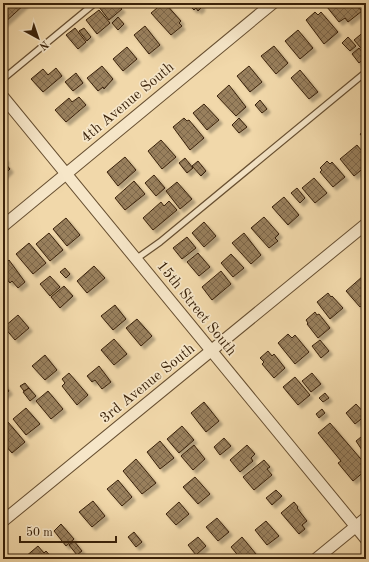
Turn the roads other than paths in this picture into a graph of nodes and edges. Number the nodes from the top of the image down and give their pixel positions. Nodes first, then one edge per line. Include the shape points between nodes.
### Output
1 (95, 3) edge
2 (273, 3) edge
3 (366, 72) edge
4 (3, 79) edge
5 (3, 97) edge
6 (66, 174) junction
7 (366, 224) edge
8 (3, 226) edge
9 (136, 259) junction
10 (212, 352) junction
11 (366, 518) edge
12 (3, 521) edge
13 (356, 526) junction
14 (366, 539) edge
15 (316, 559) edge

1 - 4 lane
2 - 6 street, 4th Avenue South
3 - 9 lane
5 - 6 street, 15th Street South
6 - 8 street, 4th Avenue South
6 - 9 street, 15th Street South
7 - 10 street, 3rd Avenue South
9 - 10 street, 15th Street South
10 - 12 street, 3rd Avenue South
10 - 13 street, 15th Street South
11 - 13 street
13 - 14 street, 15th Street South
13 - 15 street

